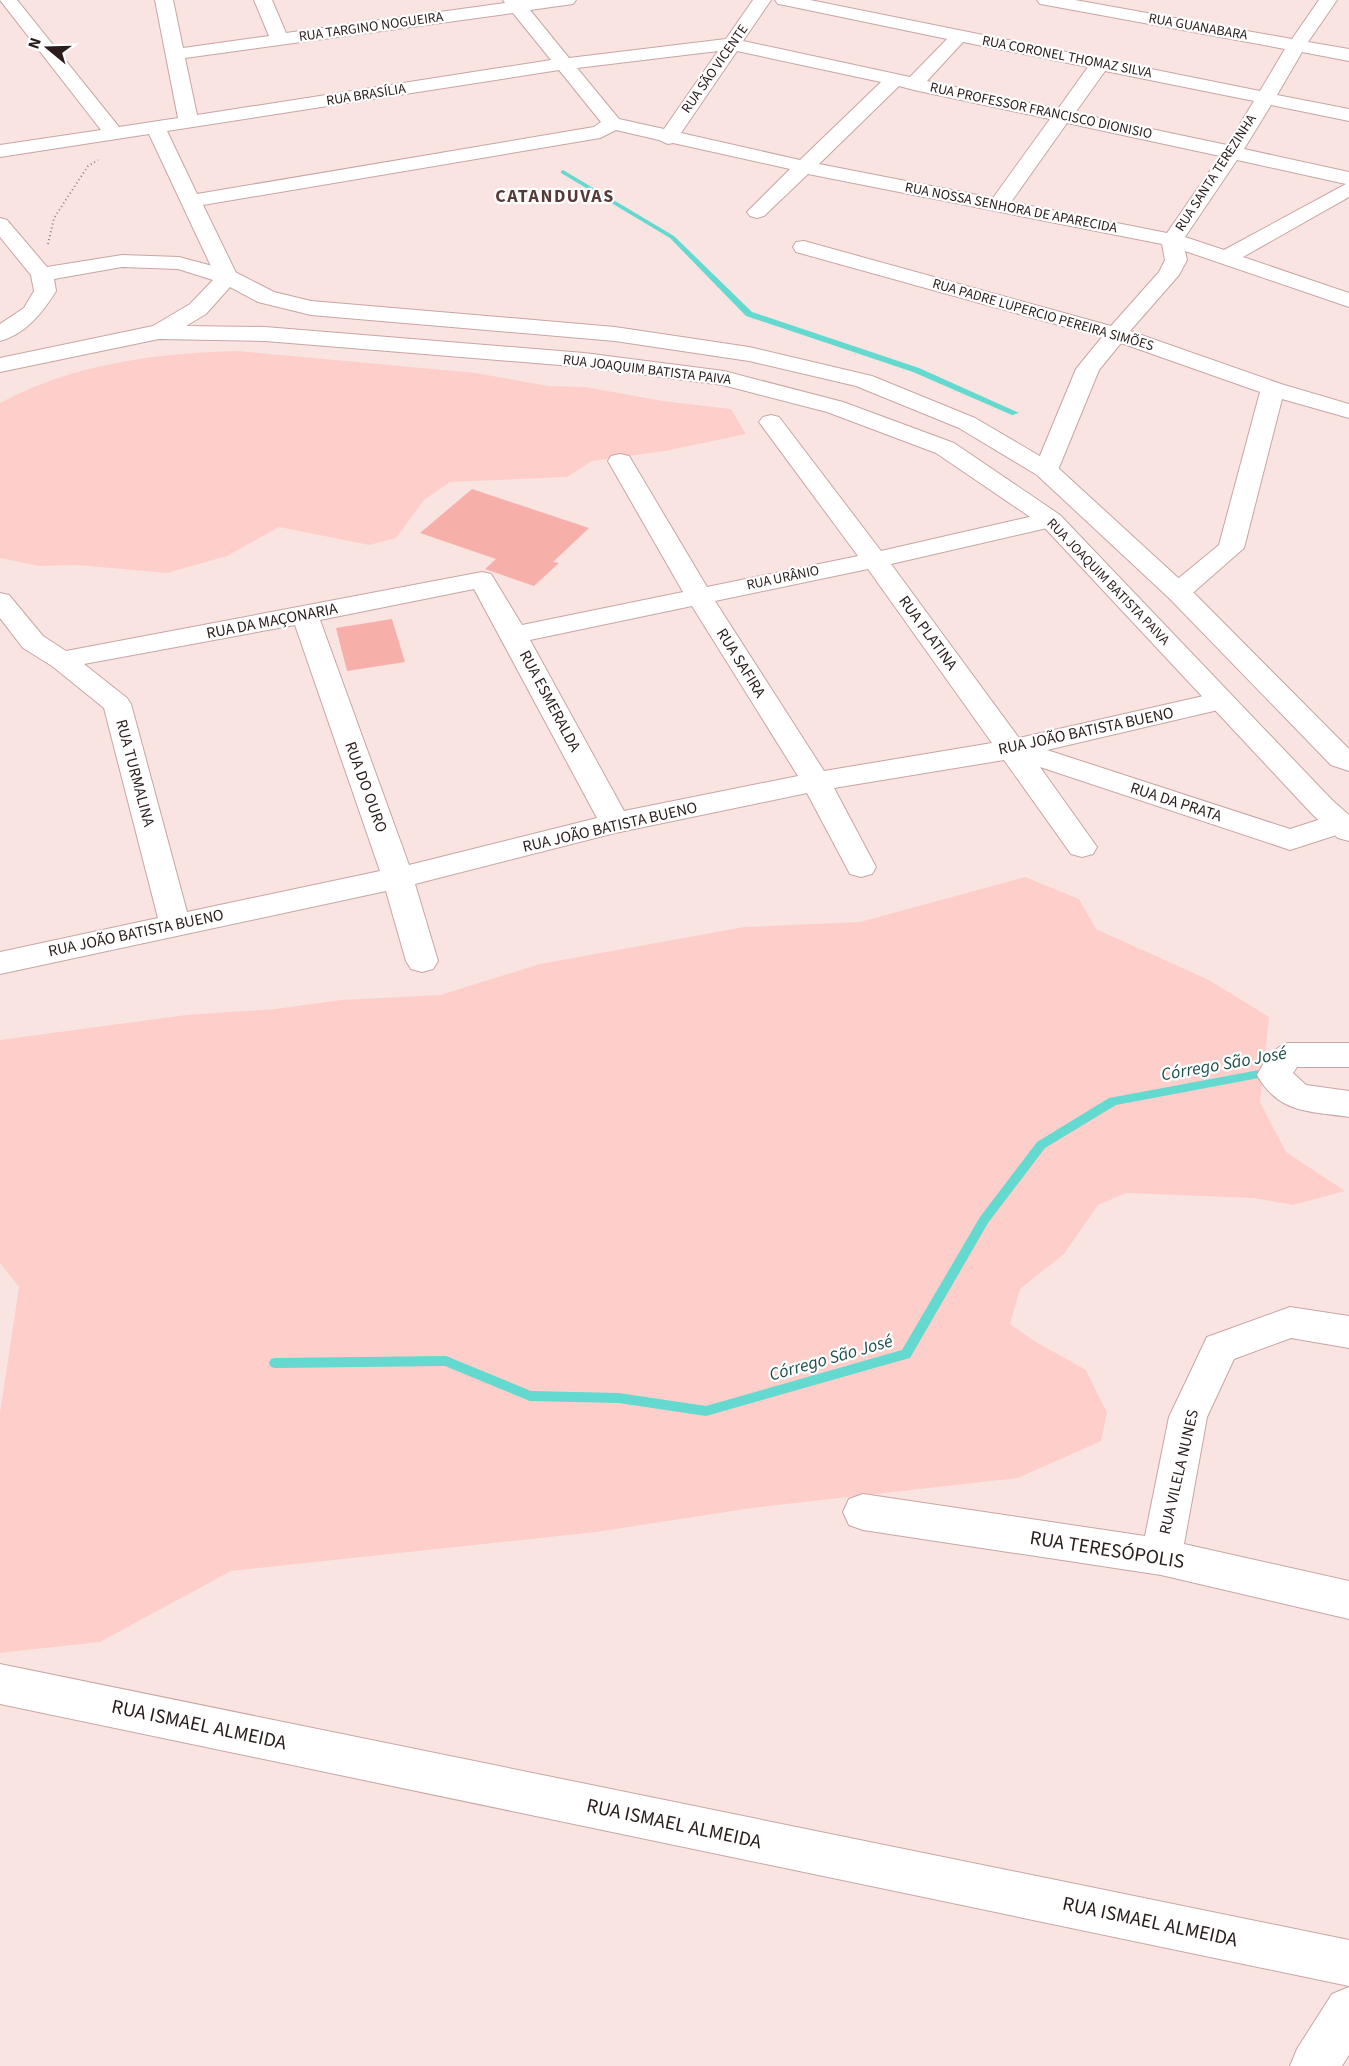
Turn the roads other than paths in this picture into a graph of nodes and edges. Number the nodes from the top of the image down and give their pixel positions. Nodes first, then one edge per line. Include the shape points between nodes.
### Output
1 (8, 0) edge
2 (164, 0) edge
3 (263, 0) edge
4 (567, 0) edge
5 (762, 0) edge
6 (784, 0) edge
7 (1046, 0) edge
8 (1304, 0) edge
9 (1327, 2) edge
10 (514, 3) edge
11 (735, 8) dead end
12 (747, 23) junction
13 (959, 36) junction
14 (279, 39) junction
15 (732, 44) junction
16 (1297, 45) junction
17 (176, 54) junction
18 (1349, 55) edge
19 (565, 64) junction
20 (1100, 64) junction
21 (904, 81) junction
22 (1264, 98) junction
23 (1349, 115) edge
24 (1063, 116) junction
25 (189, 123) junction
26 (612, 123) junction
27 (155, 126) junction
28 (114, 133) junction
29 (668, 138) junction
30 (0, 151) edge
31 (1232, 153) junction
32 (806, 167) junction
33 (1348, 188) edge
34 (190, 201) junction
35 (998, 205) junction
36 (757, 212) dead end
37 (0, 224) edge
38 (1172, 240) junction
39 (804, 247) dead end
40 (1226, 258) junction
41 (42, 274) junction
42 (227, 277) junction
43 (1349, 300) edge
44 (159, 332) junction
45 (2, 333) edge
46 (1116, 334) junction
47 (57, 353) junction
48 (30, 359) junction
49 (0, 364) edge
50 (0, 374) edge
51 (1273, 389) junction
52 (1349, 411) edge
53 (771, 422) dead end
54 (620, 461) dead end
55 (1046, 470) junction
56 (1051, 520) junction
57 (875, 560) junction
58 (482, 580) joint
59 (1178, 592) junction
60 (699, 596) junction
61 (0, 601) edge
62 (305, 615) junction
63 (514, 635) junction
64 (62, 660) junction
65 (1221, 701) junction
66 (1012, 749) junction
67 (1349, 762) edge
68 (816, 782) junction
69 (615, 824) junction
70 (1344, 827) edge
71 (1082, 847) dead end
72 (861, 867) dead end
73 (398, 878) junction
74 (175, 924) junction
75 (422, 961) dead end
76 (0, 963) edge
77 (1349, 1055) edge
78 (1349, 1104) edge
79 (1349, 1332) edge
80 (863, 1512) dead end
81 (1161, 1557) junction
82 (1349, 1600) edge
83 (0, 1684) edge
84 (1349, 1963) edge
85 (1349, 2011) edge
86 (1314, 2066) edge

1 - 28 street
2 - 17 street
3 - 14 street
4 - 10 street, RUA TARGINO NOGUEIRA
5 - 12 street, RUA SÃO VICENTE
6 - 13 street, RUA CORONEL THOMAZ SILVA
7 - 16 street, RUA GUANABARA
8 - 9 street
9 - 16 street, RUA SANTA TEREZINHA
10 - 14 street, RUA TARGINO NOGUEIRA
10 - 19 street
11 - 12 street
12 - 15 street, RUA SÃO VICENTE
13 - 20 street, RUA CORONEL THOMAZ SILVA
13 - 21 street
14 - 17 street, RUA TARGINO NOGUEIRA
15 - 19 street, RUA BRASÍLIA
15 - 21 street, RUA PROFESSOR FRANCISCO DIONISIO
15 - 29 street, RUA SÃO VICENTE
16 - 18 street, RUA GUANABARA
16 - 22 street, RUA SANTA TEREZINHA
17 - 25 street
19 - 25 street, RUA BRASÍLIA
19 - 26 street
20 - 22 street, RUA CORONEL THOMAZ SILVA
20 - 24 street
21 - 24 street, RUA PROFESSOR FRANCISCO DIONISIO
21 - 32 street
22 - 23 street, RUA CORONEL THOMAZ SILVA
22 - 31 street, RUA SANTA TEREZINHA
24 - 31 street, RUA PROFESSOR FRANCISCO DIONISIO
24 - 35 street
25 - 27 street, RUA BRASÍLIA
26 - 29 street, RUA NOSSA SENHORA DE APARECIDA
26 - 34 street via 600,132
27 - 28 street, RUA BRASÍLIA
27 - 34 street
28 - 30 street, RUA BRASÍLIA
29 - 32 street, RUA NOSSA SENHORA DE APARECIDA
31 - 33 street, RUA PROFESSOR FRANCISCO DIONISIO
31 - 38 street, RUA SANTA TEREZINHA
32 - 35 street, RUA NOSSA SENHORA DE APARECIDA
32 - 36 street
33 - 40 street
34 - 42 street
35 - 38 street, RUA NOSSA SENHORA DE APARECIDA
37 - 41 street
38 - 40 street, RUA NOSSA SENHORA DE APARECIDA
38 - 46 street, RUA SANTA TEREZINHA via 1176,260 1168,275
39 - 46 street, RUA PADRE LUPERCIO PEREIRA SIMÕES
40 - 43 street, RUA NOSSA SENHORA DE APARECIDA
41 - 42 street, RUA JOAQUIM BATISTA PAIVA via 122,261 179,263
41 - 45 street via 45,291 32,312
42 - 44 street via 198,309
42 - 55 street, RUA JOAQUIM BATISTA PAIVA via 266,297 311,308 615,334 749,354 864,381 967,423
44 - 47 street, RUA JOAQUIM BATISTA PAIVA
44 - 56 street, RUA JOAQUIM BATISTA PAIVA via 264,334 584,360 724,378 835,407 945,448
45 - 47 street
46 - 51 street, RUA PADRE LUPERCIO PEREIRA SIMÕES
46 - 55 street, RUA SANTA TEREZINHA via 1088,369
47 - 48 street, RUA JOAQUIM BATISTA PAIVA
48 - 49 street, RUA JOAQUIM BATISTA PAIVA
48 - 50 street
51 - 52 street, RUA PADRE LUPERCIO PEREIRA SIMÕES
51 - 59 street via 1231,548
53 - 57 street, RUA PLATINA
54 - 60 street, RUA SAFIRA
55 - 59 street, RUA JOAQUIM BATISTA PAIVA
56 - 57 street, RUA URÂNIO
56 - 65 street, RUA JOAQUIM BATISTA PAIVA
57 - 60 street, RUA URÂNIO
57 - 66 street, RUA PLATINA
58 - 62 street, RUA DA MAÇONARIA
58 - 63 street, RUA ESMERALDA
59 - 67 street, RUA JOAQUIM BATISTA PAIVA
60 - 63 street, RUA URÂNIO
60 - 68 street, RUA SAFIRA
61 - 64 street, RUA TURMALINA via 33,642
62 - 64 street, RUA DA MAÇONARIA
62 - 73 street, RUA DO OURO
63 - 69 street, RUA ESMERALDA
64 - 74 street, RUA TURMALINA via 117,704
65 - 66 street, RUA JOÃO BATISTA BUENO
65 - 70 street, RUA JOAQUIM BATISTA PAIVA
66 - 68 street, RUA JOÃO BATISTA BUENO
66 - 70 street, RUA DA PRATA via 1290,840
66 - 71 street, RUA PLATINA
68 - 69 street, RUA JOÃO BATISTA BUENO
68 - 72 street, RUA SAFIRA
69 - 73 street, RUA JOÃO BATISTA BUENO
73 - 74 street, RUA JOÃO BATISTA BUENO
73 - 75 street, RUA DO OURO
74 - 76 street, RUA JOÃO BATISTA BUENO
77 - 78 street via 1288,1055 1274,1075 1297,1096
79 - 81 street, RUA VILELA NUNES via 1290,1322 1220,1348 1188,1417
80 - 81 street, RUA TERESÓPOLIS
81 - 82 street, RUA TERESÓPOLIS
83 - 84 street, RUA ISMAEL ALMEIDA
85 - 86 street

